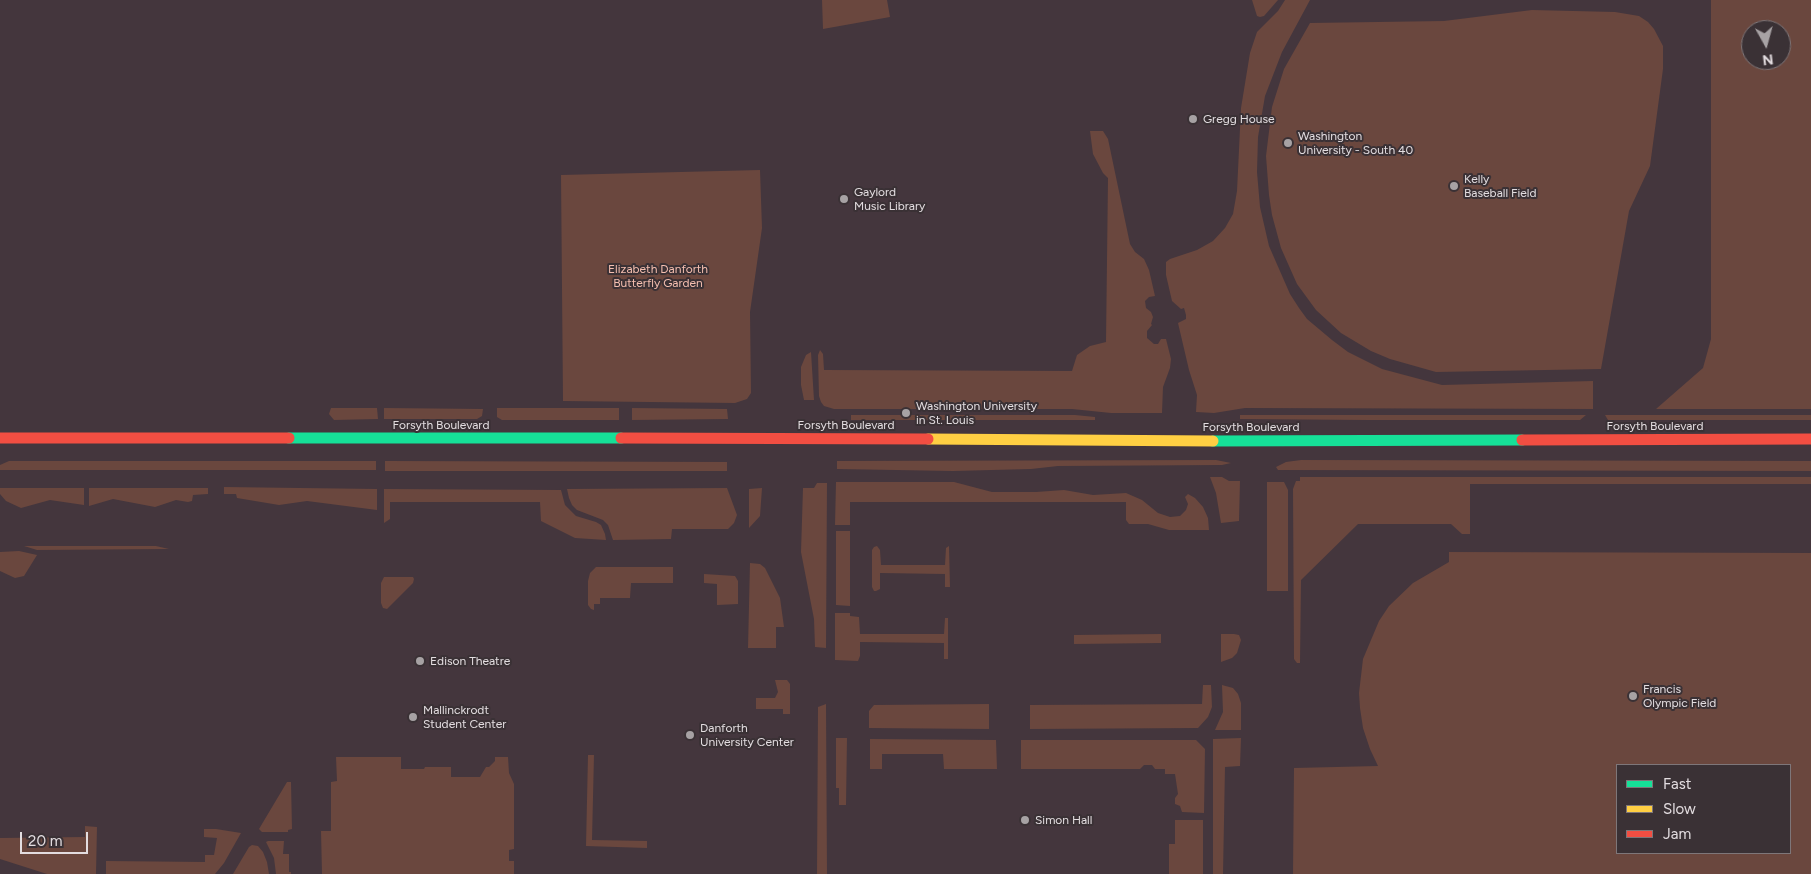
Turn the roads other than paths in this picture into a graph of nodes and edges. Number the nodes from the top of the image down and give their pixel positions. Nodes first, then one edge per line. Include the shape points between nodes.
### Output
1 (0, 438) edge
2 (1811, 439) edge

1 - 2 main road, Forsyth Boulevard

